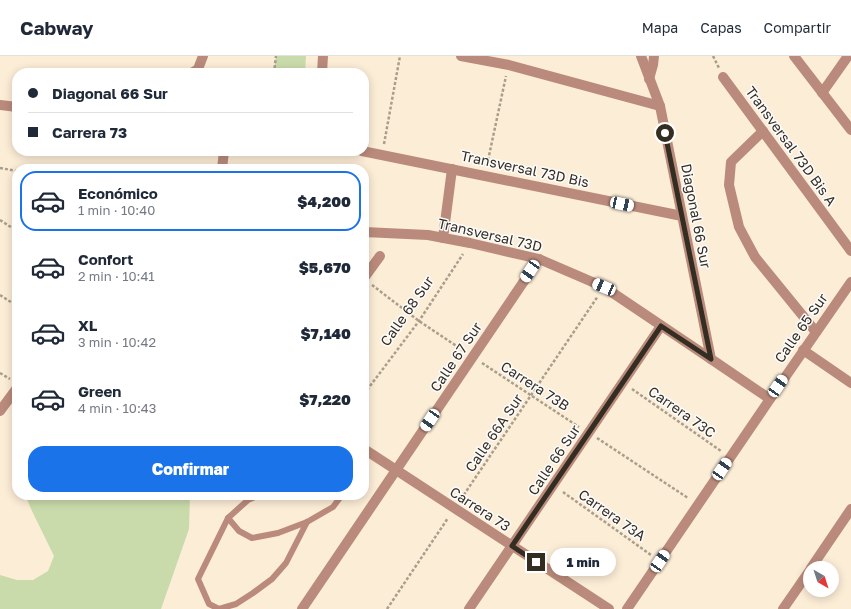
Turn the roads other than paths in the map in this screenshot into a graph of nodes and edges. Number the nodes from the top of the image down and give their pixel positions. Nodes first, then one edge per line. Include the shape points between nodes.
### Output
1 (203, 56) edge
2 (323, 56) edge
3 (461, 56) edge
4 (641, 56) edge
5 (654, 56) edge
6 (794, 56) edge
7 (848, 56) edge
8 (198, 68) edge
9 (322, 68) edge
10 (723, 77) dead end
11 (649, 79) junction
12 (822, 93) junction
13 (0, 105) edge
14 (12, 106) edge
15 (660, 106) junction
16 (851, 130) edge
17 (763, 131) junction
18 (369, 152) edge
19 (452, 169) junction
20 (682, 216) junction
21 (369, 232) edge
22 (443, 238) junction
23 (851, 251) edge
24 (380, 256) dead end
25 (539, 259) junction
26 (369, 277) edge
27 (851, 282) edge
28 (661, 326) junction
29 (816, 332) junction
30 (803, 350) junction
31 (711, 359) junction
32 (851, 383) edge
33 (12, 395) edge
34 (770, 399) junction
35 (0, 411) edge
36 (369, 453) edge
37 (396, 471) junction
38 (248, 500) edge
39 (338, 500) edge
40 (851, 509) edge
41 (228, 518) junction
42 (307, 522) junction
43 (512, 546) junction
44 (816, 561) edge
45 (803, 580) edge
46 (302, 609) edge
47 (469, 609) edge
48 (609, 609) edge
49 (627, 609) edge
50 (783, 609) edge

1 - 8 street
2 - 9 street
3 - 15 street via 509,65
4 - 11 street, Diagonal 66 Sur
5 - 11 street
6 - 12 street
7 - 12 street
10 - 17 street, Transversal 73D Bis A
11 - 15 street, Diagonal 66 Sur
12 - 16 street
13 - 14 street
15 - 20 street, Diagonal 66 Sur
17 - 23 street, Transversal 73D Bis A
17 - 29 street via 731,162 729,185 739,227 755,257
18 - 19 street, Transversal 73D Bis
19 - 20 street, Transversal 73D Bis
19 - 22 street
20 - 31 street, Diagonal 66 Sur
21 - 22 street, Transversal 73D
22 - 25 street, Transversal 73D
24 - 26 street
25 - 28 street, Transversal 73D via 604,287
25 - 37 street, Calle 67 Sur
27 - 29 street, Calle 65 Sur
28 - 31 street, Transversal 73D
28 - 43 street, Calle 66 Sur
29 - 30 street, Calle 65 Sur
30 - 32 street
30 - 34 street, Calle 65 Sur
31 - 34 street, Transversal 73D
33 - 35 street
34 - 49 street, Calle 65 Sur
36 - 37 street, Carrera 73
37 - 43 street, Carrera 73
37 - 46 street, Calle 67 Sur
38 - 41 lane
39 - 42 lane via 333,507
40 - 44 street
41 - 42 lane via 239,530 252,538 278,533
41 - 42 lane via 198,579 208,604 219,609 236,604 272,579 286,563
43 - 47 street, Calle 66 Sur
43 - 48 street, Carrera 73
45 - 50 street

